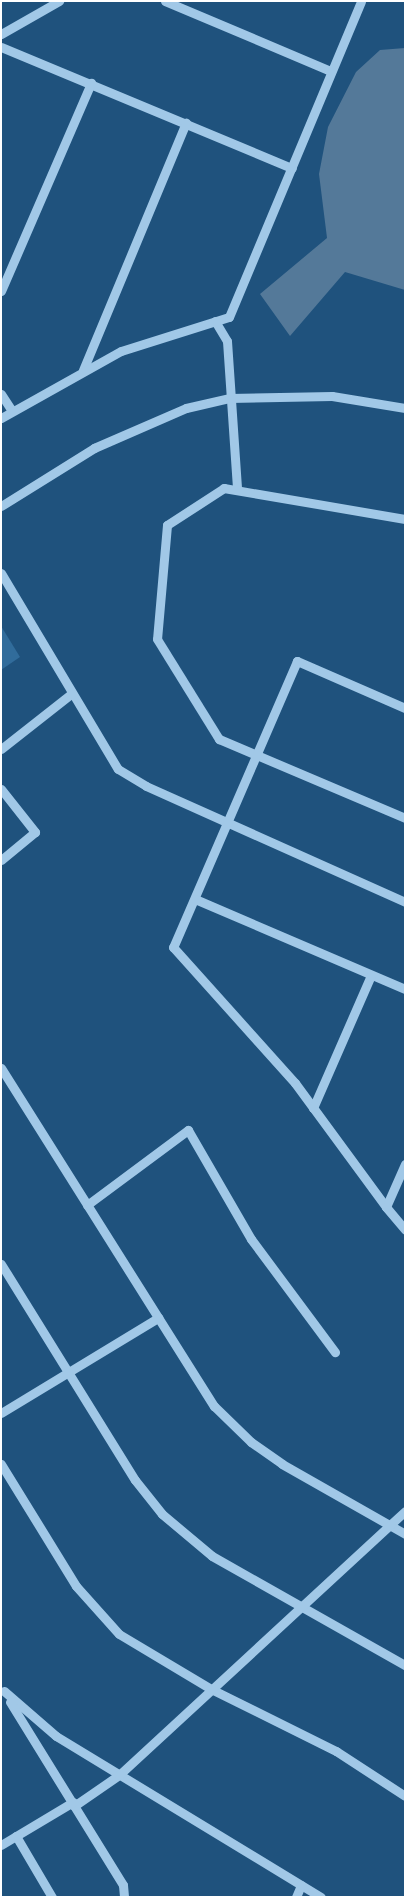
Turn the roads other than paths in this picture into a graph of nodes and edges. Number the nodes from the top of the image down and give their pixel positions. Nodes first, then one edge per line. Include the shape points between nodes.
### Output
1 (59, 1) edge
2 (165, 1) edge
3 (361, 1) edge
4 (1, 34) edge
5 (1, 46) edge
6 (331, 70) junction
7 (91, 83) junction
8 (186, 123) junction
9 (292, 168) junction
10 (1, 291) edge
11 (216, 321) junction
12 (83, 370) junction
13 (1, 394) edge
14 (229, 398) junction
15 (405, 408) edge
16 (12, 411) junction
17 (1, 418) edge
18 (237, 486) junction
19 (1, 506) edge
20 (405, 519) edge
21 (1, 573) edge
22 (71, 694) junction
23 (405, 708) edge
24 (1, 749) edge
25 (256, 755) junction
26 (1, 789) edge
27 (405, 818) edge
28 (227, 820) junction
29 (1, 860) edge
30 (195, 899) junction
31 (405, 902) edge
32 (371, 975) junction
33 (405, 989) edge
34 (1, 1068) edge
35 (313, 1108) junction
36 (405, 1164) edge
37 (87, 1204) junction
38 (386, 1207) junction
39 (405, 1230) edge
40 (1, 1264) edge
41 (158, 1318) junction
42 (335, 1352) dead end
43 (67, 1372) junction
44 (1, 1413) edge
45 (1, 1464) edge
46 (405, 1511) edge
47 (389, 1525) junction
48 (405, 1534) edge
49 (300, 1607) junction
50 (405, 1666) edge
51 (2, 1689) edge
52 (211, 1689) junction
53 (119, 1775) junction
54 (405, 1796) edge
55 (74, 1804) junction
56 (16, 1836) junction
57 (1, 1845) edge
58 (301, 1885) junction
59 (52, 1897) edge
60 (124, 1897) edge
61 (296, 1897) edge
62 (321, 1897) edge

1 - 4 street
2 - 6 street
3 - 6 street
5 - 7 street
6 - 9 street
7 - 8 street
7 - 10 street
8 - 9 street
8 - 12 street
9 - 11 street via 229,317
11 - 12 street via 121,351
11 - 14 street via 227,341
12 - 16 street
13 - 16 street
14 - 15 street via 332,396
14 - 18 street
14 - 19 street via 186,408 120,435
16 - 17 street
18 - 20 street
18 - 25 street via 224,488 167,525 157,639 219,739
21 - 22 street
22 - 24 street
22 - 28 street via 118,769
23 - 25 street via 297,661
25 - 27 street
25 - 28 street
26 - 29 street via 35,832
28 - 30 street
28 - 31 street
30 - 32 street
30 - 35 street via 173,947
32 - 33 street
32 - 35 street
34 - 37 street
35 - 38 street
36 - 38 street
37 - 41 street
37 - 42 street via 188,1130 251,1239
38 - 39 street
40 - 43 street
41 - 43 street
41 - 47 street via 214,1406 251,1442
43 - 44 street
43 - 49 street via 162,1514 212,1556
45 - 52 street via 76,1586 102,1618 142,1650
46 - 47 street
47 - 48 street
47 - 49 street
49 - 50 street
49 - 52 street
51 - 53 street via 56,1736
51 - 55 street
52 - 53 street
52 - 54 street via 336,1751
53 - 55 street
53 - 58 street
55 - 56 street
55 - 60 street via 123,1884
56 - 57 street
56 - 59 street
58 - 61 street
58 - 62 street

